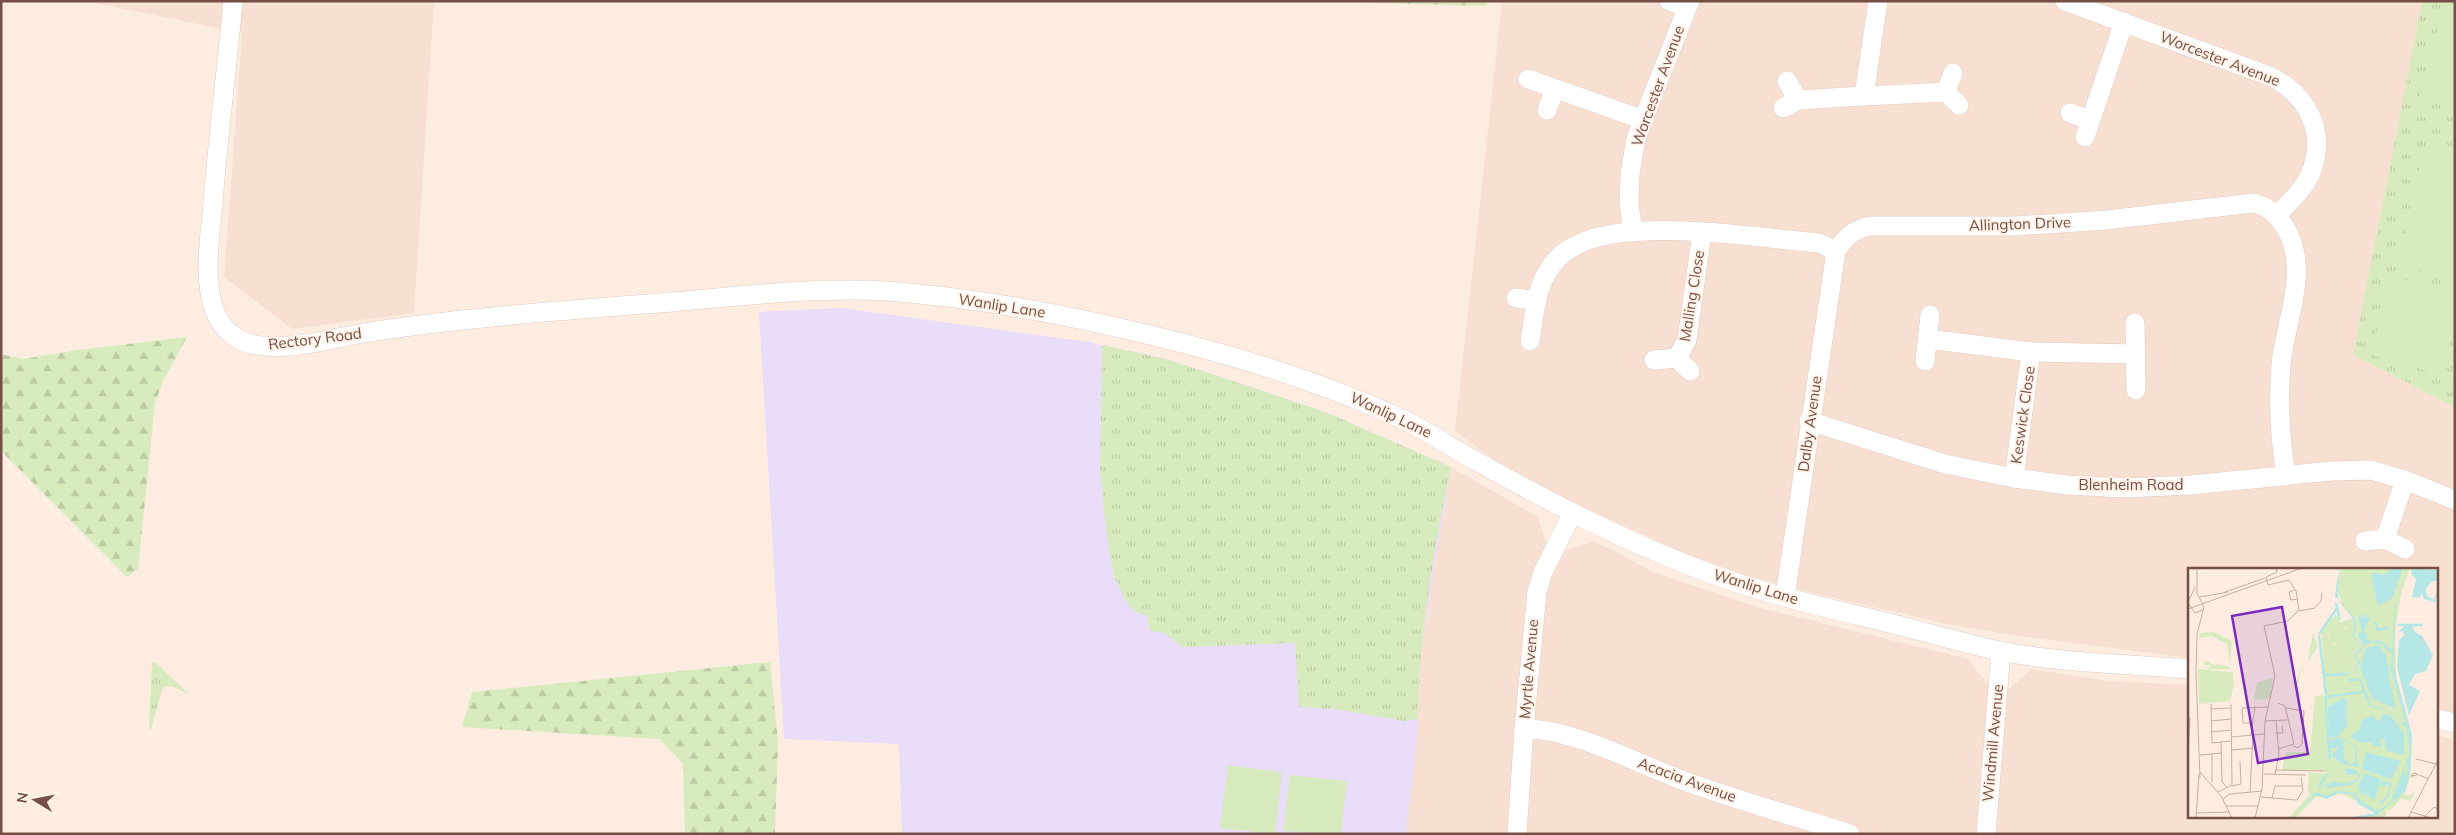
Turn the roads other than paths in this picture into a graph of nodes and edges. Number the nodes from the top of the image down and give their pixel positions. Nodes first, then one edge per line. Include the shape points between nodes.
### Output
1 (233, 1) edge
2 (1669, 1) edge
3 (1878, 1) edge
4 (2066, 1) edge
5 (1688, 4) edge
6 (2124, 22) junction
7 (1953, 73) dead end
8 (1528, 79) dead end
9 (1787, 81) dead end
10 (1555, 88) junction
11 (1864, 96) junction
12 (1548, 110) dead end
13 (2070, 112) dead end
14 (1644, 120) junction
15 (2277, 215) junction
16 (1633, 232) junction
17 (1702, 232) junction
18 (1836, 251) junction
19 (1516, 298) dead end
20 (1537, 301) junction
21 (561, 310) joint
22 (1930, 316) dead end
23 (2135, 323) dead end
24 (1928, 339) junction
25 (1530, 341) dead end
26 (2031, 352) junction
27 (2136, 354) junction
28 (1654, 360) dead end
29 (1925, 361) dead end
30 (2136, 390) dead end
31 (1810, 422) junction
32 (2286, 476) junction
33 (2014, 478) junction
34 (2404, 480) junction
35 (2455, 500) edge
36 (1573, 512) junction
37 (2385, 539) junction
38 (2365, 541) dead end
39 (2405, 549) dead end
40 (1784, 597) junction
41 (2001, 651) junction
42 (2188, 669) edge
43 (2438, 719) edge
44 (2455, 723) edge
45 (1524, 730) junction
46 (1794, 825) edge
47 (1517, 834) edge
48 (1850, 834) edge
49 (1986, 834) edge

1 - 21 street, Rectory Road via 219,118 208,259 213,307 221,324 233,336 251,345 268,347 420,324
2 - 5 street
3 - 11 street
4 - 6 street, Worcester Avenue
5 - 14 street, Worcester Avenue
6 - 13 street via 2088,128
6 - 15 street, Worcester Avenue via 2272,77 2300,97 2310,112 2316,151 2312,171
7 - 11 street via 1953,98
8 - 10 street
9 - 11 street via 1791,104
10 - 12 street
10 - 14 street
14 - 16 street, Worcester Avenue via 1636,138 1630,174
15 - 18 street, Allington Drive via 2253,203 2108,220 2016,226 1871,226 1856,229
15 - 32 street via 2297,257 2297,279 2287,323 2279,393 2279,430
16 - 17 street
16 - 20 street via 1603,236 1576,245 1563,254 1548,271
17 - 18 street via 1819,243
17 - 28 street, Malling Close via 1684,365
18 - 31 street, Dalby Avenue
19 - 20 street
20 - 25 street
21 - 36 street, Wanlip Lane via 797,292 874,291 973,301 1083,320 1229,355 1336,390 1409,422
22 - 24 street
23 - 27 street
24 - 26 street, Keswick Close
24 - 29 street
26 - 27 street, Keswick Close
26 - 33 street, Keswick Close
27 - 30 street
31 - 33 street, Blenheim Road via 1945,464
31 - 40 street, Dalby Avenue
32 - 33 street, Blenheim Road via 2125,488
32 - 34 street, Blenheim Road via 2371,470
34 - 35 street, Blenheim Road
34 - 37 street
36 - 40 street, Wanlip Lane via 1704,572
36 - 45 street, Myrtle Avenue via 1543,572 1537,592
37 - 38 street
37 - 39 street
40 - 41 street, Wanlip Lane
41 - 42 street, Wanlip Lane
41 - 49 street, Windmill Avenue
43 - 44 street
45 - 46 street, Acacia Avenue via 1544,729 1571,736
45 - 47 street, Myrtle Avenue
46 - 48 street, Acacia Avenue

